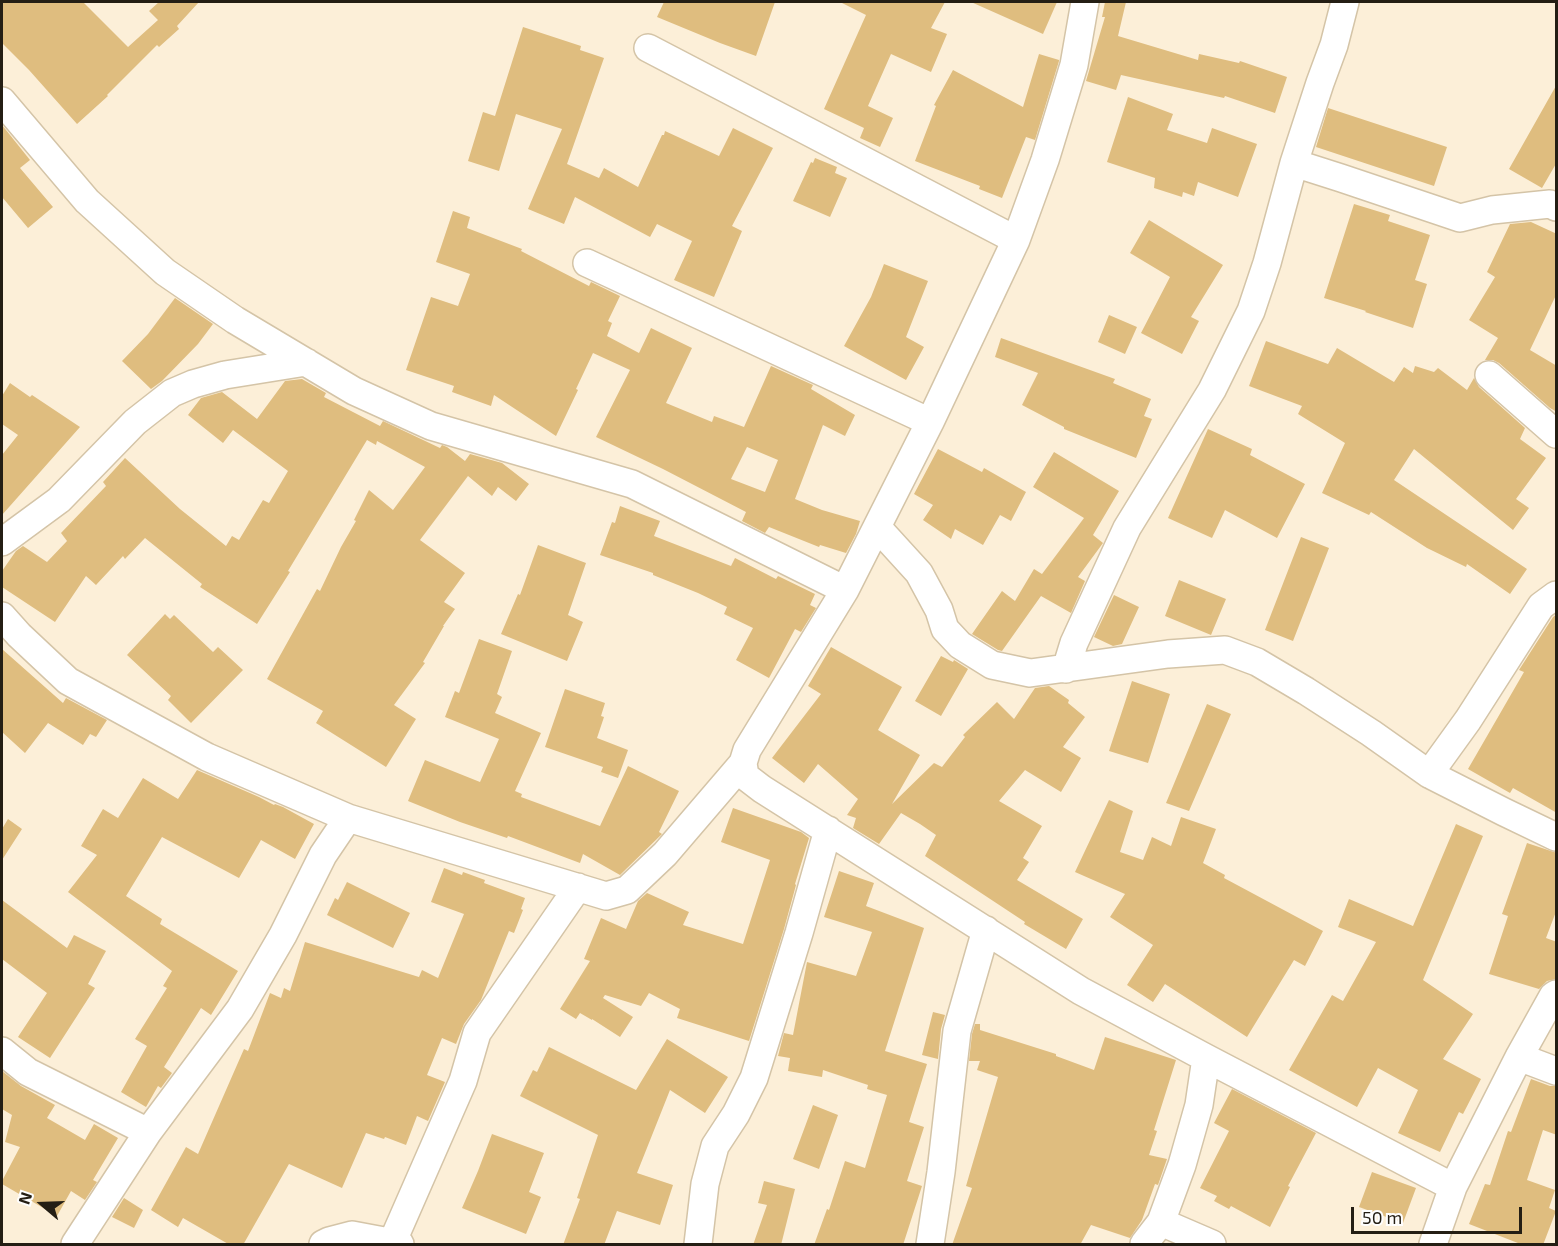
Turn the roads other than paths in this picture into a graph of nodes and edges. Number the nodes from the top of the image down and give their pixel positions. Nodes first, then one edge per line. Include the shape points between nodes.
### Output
1 (1085, 2) edge
2 (1345, 2) edge
3 (648, 48) dead end
4 (6, 116) edge
5 (1294, 163) junction
6 (1557, 207) edge
7 (1016, 240) junction
8 (587, 263) dead end
9 (306, 362) junction
10 (1490, 375) dead end
11 (930, 422) junction
12 (1557, 434) edge
13 (878, 528) junction
14 (2, 542) edge
15 (845, 590) junction
16 (1557, 595) edge
17 (2, 616) edge
18 (1066, 669) junction
19 (743, 763) junction
20 (1430, 774) junction
21 (348, 818) junction
22 (828, 830) junction
23 (1557, 837) edge
24 (578, 887) junction
25 (986, 930) junction
26 (1557, 994) edge
27 (2, 1051) edge
28 (1519, 1057) junction
29 (1206, 1058) junction
30 (1557, 1071) edge
31 (148, 1132) junction
32 (1453, 1187) junction
33 (1161, 1222) junction
34 (396, 1244) edge
35 (75, 1245) edge
36 (323, 1245) edge
37 (698, 1245) edge
38 (930, 1245) edge
39 (1144, 1245) edge
40 (1212, 1245) edge
41 (1433, 1245) edge

1 - 7 street via 1074,65
2 - 5 street
3 - 7 street
4 - 9 street via 87,201 165,272
5 - 6 street via 1460,218 1492,210 1550,204
5 - 18 street via 1251,311 1212,390 1127,528
7 - 11 street
8 - 11 street
9 - 14 street via 225,375 172,393 135,422 59,500
9 - 15 street via 354,391 431,426 632,484
10 - 12 street
11 - 13 street
13 - 15 street
13 - 18 street via 919,573 945,629 960,645 992,665 1030,673
15 - 19 street via 747,750
16 - 20 street via 1541,606
17 - 21 street via 68,681 207,757
18 - 20 street via 1225,650 1257,662 1306,691
19 - 22 street via 745,776
19 - 24 street via 664,854 627,890 606,896
20 - 23 street
21 - 24 street
21 - 31 street via 323,855 240,1009
22 - 25 street
22 - 37 street via 754,1078 715,1146 705,1184
24 - 34 street via 477,1033 463,1081
25 - 29 street via 1081,991
25 - 38 street via 957,1031
26 - 28 street
27 - 31 street via 28,1072
28 - 30 street
28 - 32 street
29 - 32 street
29 - 33 street via 1199,1105
31 - 35 street
32 - 41 street
33 - 39 street
33 - 40 street
34 - 36 street via 352,1235

